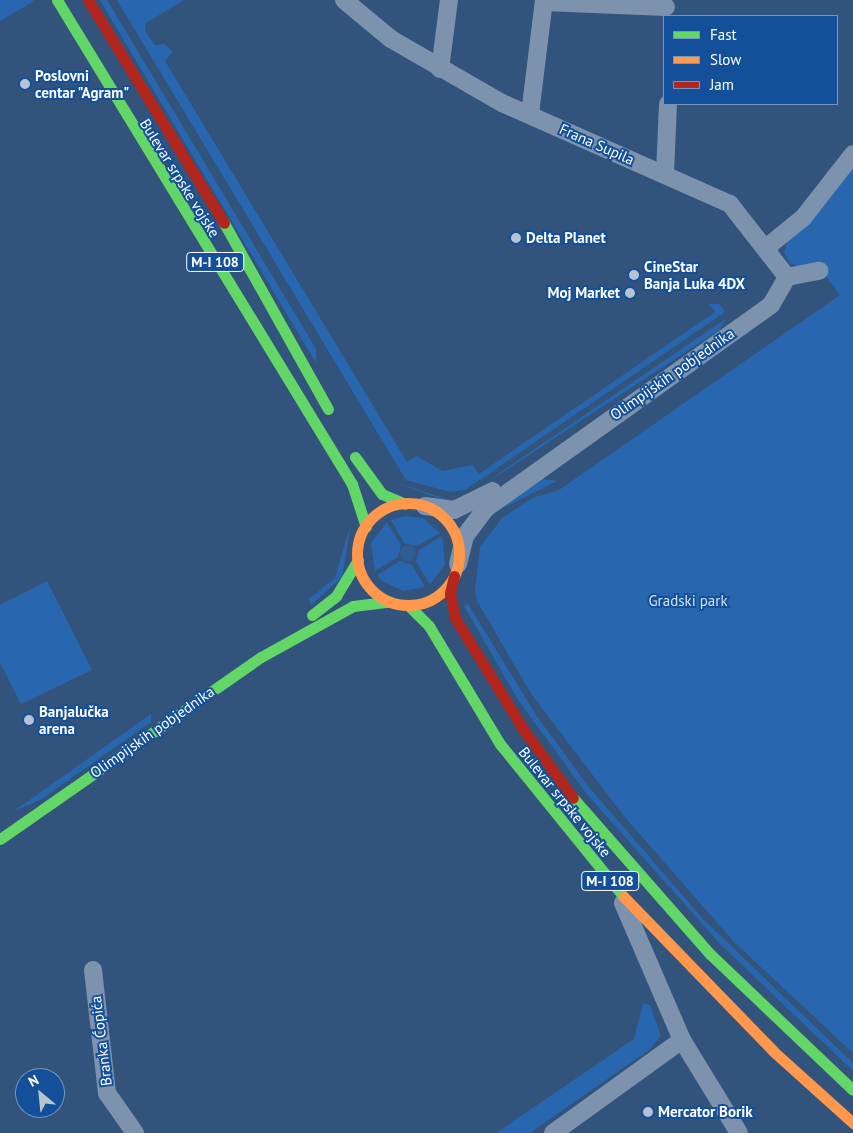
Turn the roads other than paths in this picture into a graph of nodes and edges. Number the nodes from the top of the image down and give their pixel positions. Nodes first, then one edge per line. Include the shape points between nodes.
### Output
1 (57, 0) edge
2 (88, 0) edge
3 (344, 0) edge
4 (449, 0) edge
5 (544, 1) edge
6 (666, 8) edge
7 (440, 69) junction
8 (668, 105) edge
9 (530, 114) junction
10 (853, 154) edge
11 (665, 173) junction
12 (767, 246) junction
13 (819, 271) dead end
14 (788, 277) junction
15 (336, 423) dead end
16 (349, 447) dead end
17 (546, 462) junction
18 (405, 504) junction
19 (425, 506) junction
20 (366, 527) junction
21 (358, 560) junction
22 (456, 570) junction
23 (388, 602) junction
24 (408, 605) junction
25 (261, 657) junction
26 (44, 807) junction
27 (0, 832) edge
28 (0, 839) edge
29 (0, 843) edge
30 (620, 893) junction
31 (93, 970) dead end
32 (682, 1040) junction
33 (853, 1090) edge
34 (853, 1123) edge
35 (135, 1133) edge
36 (553, 1133) edge
37 (739, 1133) edge

1 - 20 main road, Bulevar srpske vojske / M-I 108 via 339,462 361,502
2 - 15 main road, Bulevar srpske vojske / M-I 108 via 238,246
3 - 7 street, Frana Supila via 391,39
4 - 7 street
5 - 6 street
5 - 9 street
7 - 9 street, Frana Supila
8 - 11 street
9 - 11 street, Frana Supila
10 - 12 street via 803,218
11 - 12 street, Frana Supila via 730,204
12 - 14 street
13 - 14 street
14 - 17 street, Olimpijskih pobjednika via 771,305
16 - 18 main road via 382,494
17 - 19 street, Olimpijskih pobjednika via 462,508
17 - 22 street, Olimpijskih pobjednika via 476,516 465,536
18 - 19 main road
18 - 20 main road via 382,511
19 - 22 main road, Bulevar srpske vojske / M-I 108 via 451,527
20 - 21 main road, Bulevar srpske vojske / M-I 108
21 - 23 main road via 366,582
21 - 25 main road, Olimpijskih pobjednika via 336,596
22 - 24 main road via 435,598
22 - 33 main road, Bulevar srpske vojske / M-I 108 via 450,594 455,618 523,729 571,796 710,954
23 - 24 main road
23 - 25 main road, Olimpijskih pobjednika via 353,606
24 - 30 main road, Bulevar srpske vojske / M-I 108 via 428,626 500,744
25 - 26 main road, Olimpijskih pobjednika
26 - 27 main road, Olimpijskih pobjednika
26 - 28 main road, Olimpijskih pobjednika
26 - 29 main road, Olimpijskih pobjednika
30 - 32 street
30 - 34 main road, Bulevar srpske vojske / M-I 108 via 773,1051
31 - 35 street, Branka Ćopića via 107,1093
32 - 36 street
32 - 37 street

